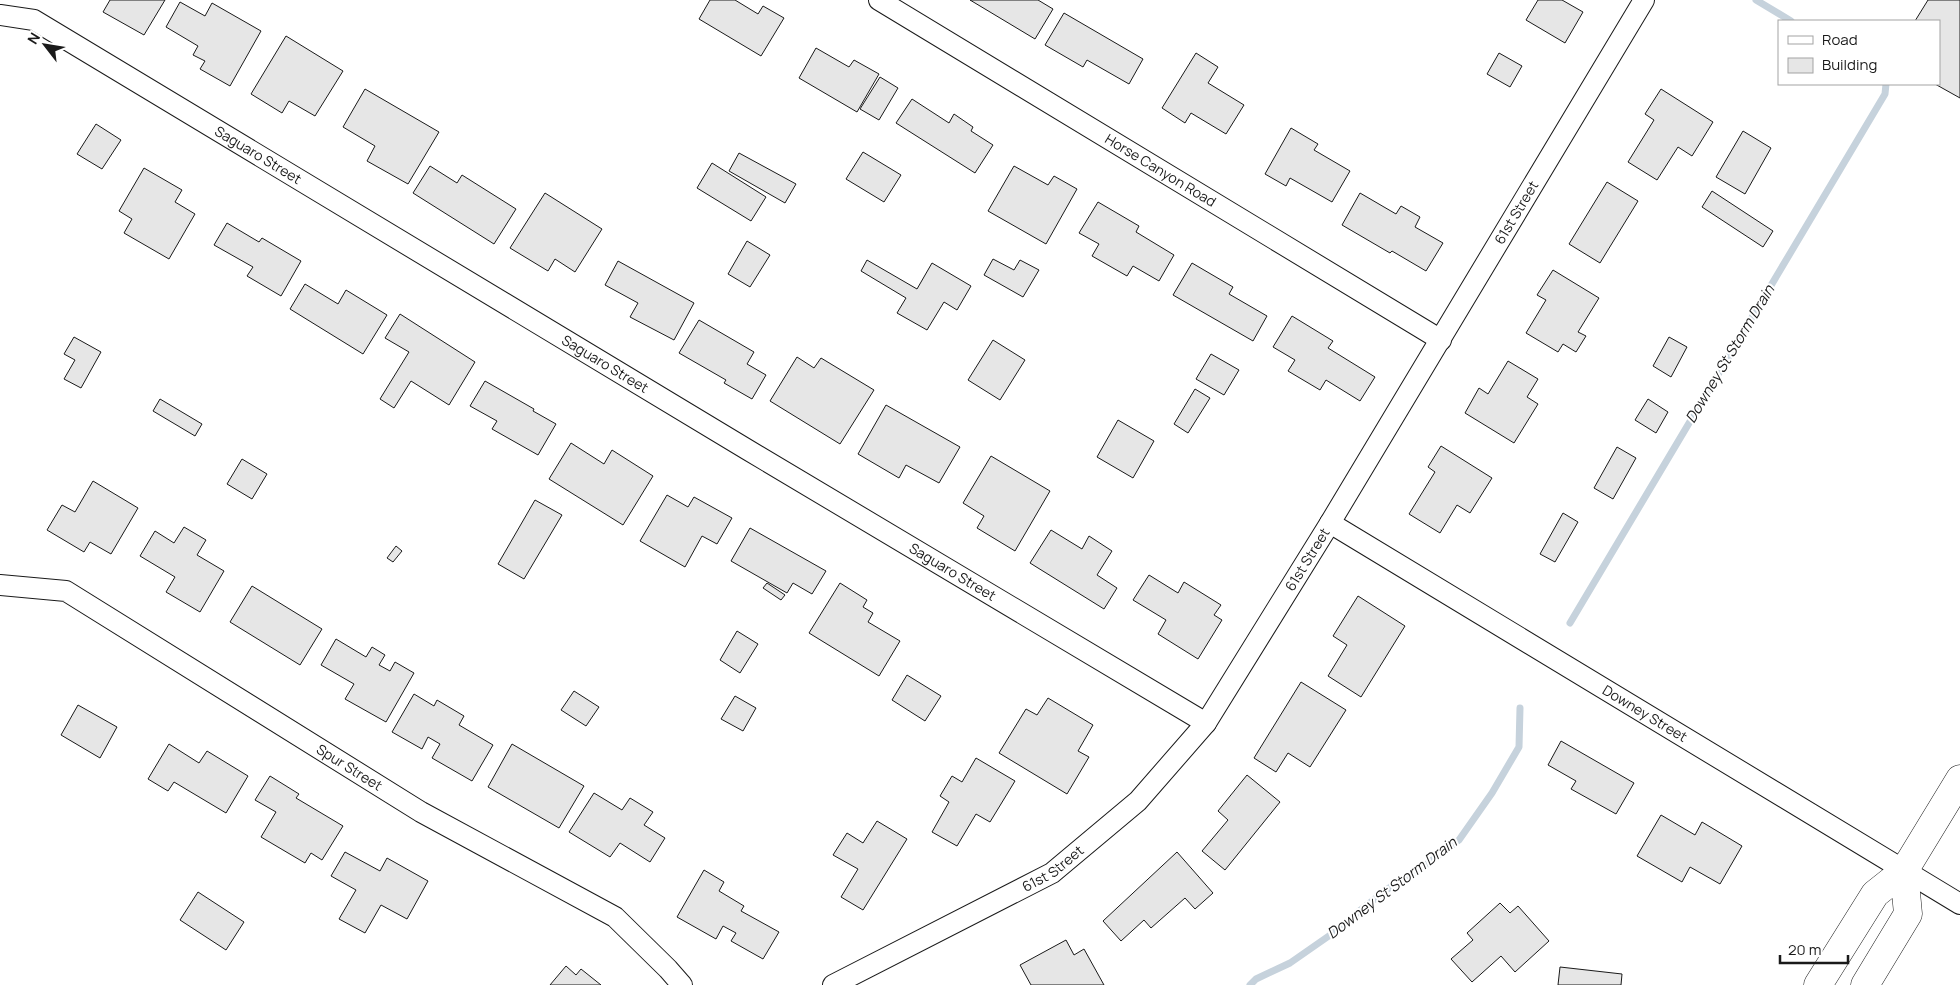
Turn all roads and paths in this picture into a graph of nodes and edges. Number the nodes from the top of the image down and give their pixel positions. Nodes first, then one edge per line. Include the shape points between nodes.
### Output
1 (880, 0) edge
2 (1644, 0) edge
3 (0, 15) edge
4 (1441, 340) junction
5 (1330, 523) junction
6 (0, 585) edge
7 (1206, 723) junction
8 (1960, 778) edge
9 (1904, 870) junction
10 (1960, 904) edge
11 (682, 985) edge
12 (833, 985) edge
13 (1818, 985) edge
14 (1865, 985) edge

1 - 4 street, Horse Canyon Road
2 - 4 street, 61st Street
3 - 7 street, Saguaro Street via 34,20
4 - 5 street, 61st Street
5 - 7 street, 61st Street
5 - 9 street, Downey Street
6 - 11 street, Spur Street via 66,591 421,812 614,917
7 - 12 street, 61st Street via 1138,801 1052,872
8 - 9 main road
9 - 10 street, Downey Street
9 - 13 main road via 1875,894
9 - 14 main road via 1908,914

